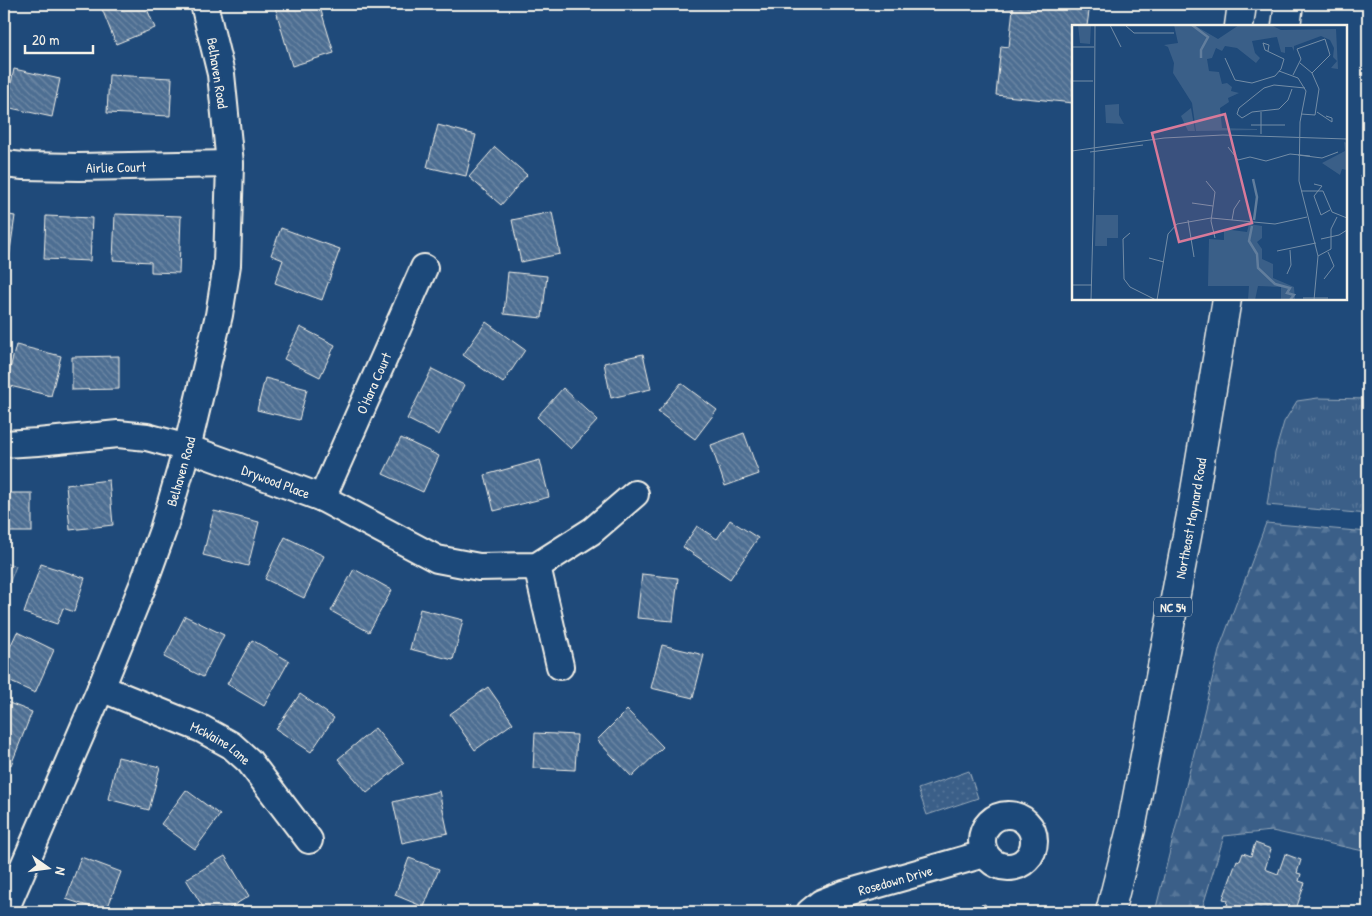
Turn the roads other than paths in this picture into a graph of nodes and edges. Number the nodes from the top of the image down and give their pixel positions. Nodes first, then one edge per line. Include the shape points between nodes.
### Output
1 (204, 4) edge
2 (1242, 4) edge
3 (1289, 4) edge
4 (1239, 25) edge
5 (1286, 25) edge
6 (4, 164) edge
7 (230, 164) junction
8 (424, 268) dead end
9 (1228, 300) edge
10 (4, 444) edge
11 (187, 448) junction
12 (635, 494) dead end
13 (322, 498) junction
14 (537, 566) junction
15 (560, 666) dead end
16 (101, 688) junction
17 (309, 840) dead end
18 (984, 854) dead end
19 (4, 912) edge
20 (810, 912) edge
21 (1110, 912) edge

1 - 7 street, Belhaven Road via 221,74
2 - 4 main road
3 - 5 main road
6 - 7 street, Airlie Court
7 - 11 street, Belhaven Road via 226,273
8 - 13 street, O'Hara Court
9 - 21 main road, Northeast Maynard Road / NC 54 via 1131,829
10 - 11 street, Drywood Place via 118,434 147,437
11 - 13 street, Drywood Place
11 - 16 street, Belhaven Road via 160,539
12 - 14 street via 592,531
13 - 14 street, Drywood Place via 437,559 479,567
14 - 15 street
16 - 17 street, McWaine Lane via 202,729 231,745 249,761
16 - 19 street, Belhaven Road
18 - 20 street, Rosedown Drive via 844,894 821,903

